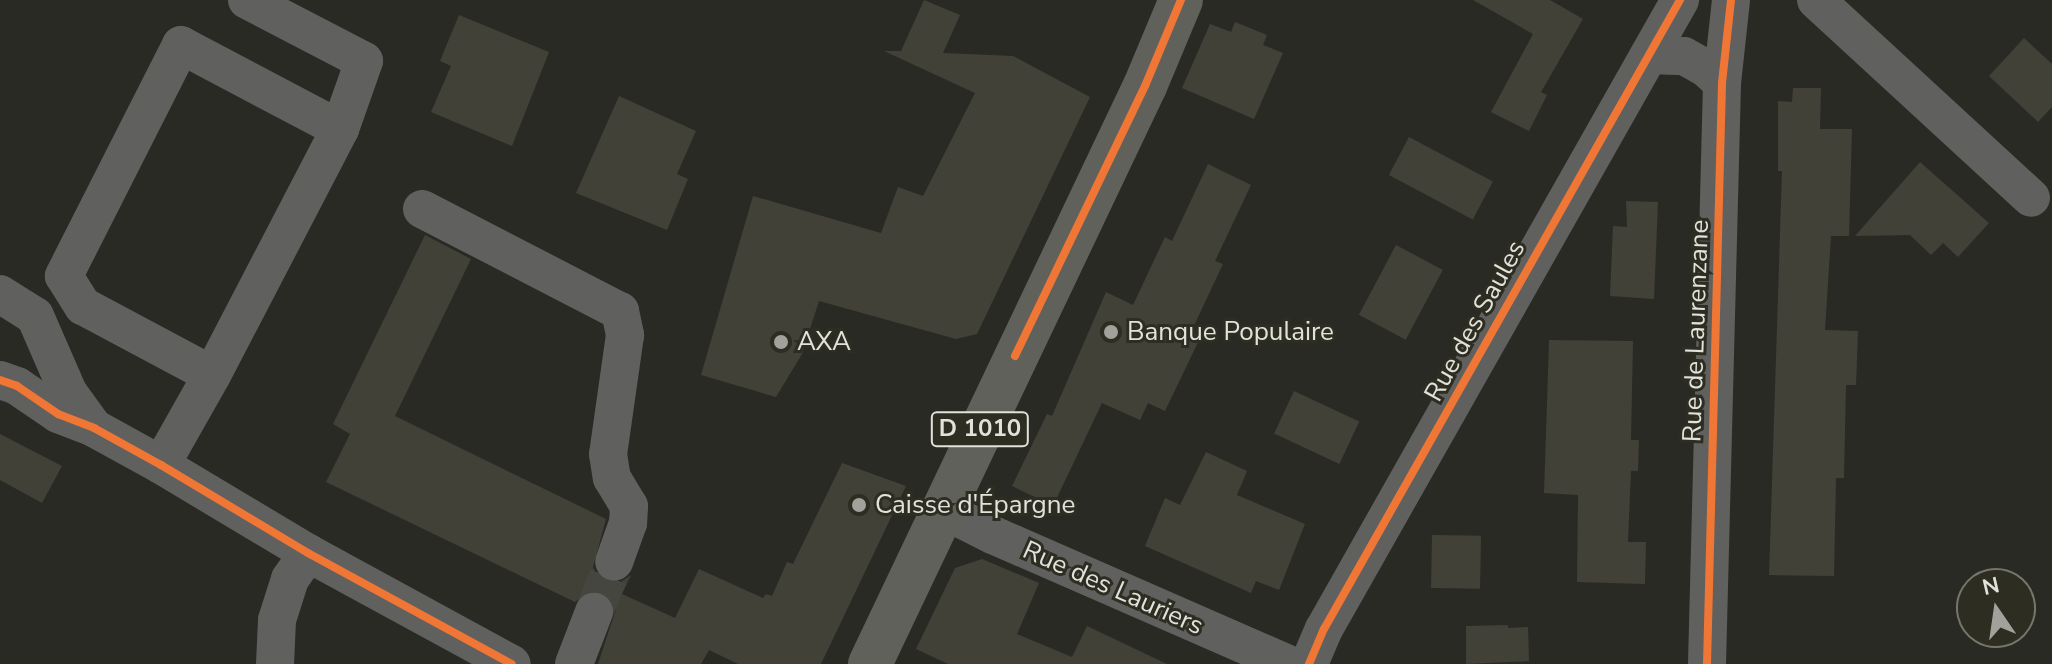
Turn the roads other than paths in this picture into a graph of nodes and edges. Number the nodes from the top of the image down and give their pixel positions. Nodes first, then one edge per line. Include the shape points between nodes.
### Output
1 (247, 0) edge
2 (1181, 0) edge
3 (1680, 0) edge
4 (1731, 0) edge
5 (1816, 0) edge
6 (1649, 55) junction
7 (1722, 83) junction
8 (340, 129) junction
9 (2031, 198) dead end
10 (422, 209) dead end
11 (0, 294) edge
12 (50, 351) junction
13 (212, 375) junction
14 (9, 383) edge
15 (94, 428) junction
16 (161, 465) junction
17 (945, 502) junction
18 (308, 553) junction
19 (614, 562) tunnel mouth
20 (594, 612) tunnel mouth
21 (275, 664) edge
22 (512, 664) edge
23 (574, 664) edge
24 (870, 664) edge
25 (1288, 664) edge
26 (1309, 664) edge
27 (1707, 664) edge

1 - 8 street via 364,61
2 - 17 main road, D 1010 via 1145,86
3 - 6 street, Rue des Saules
4 - 7 street, Rue de Laurenzane
5 - 9 street
6 - 7 street via 1684,56
6 - 26 street, Rue des Saules
7 - 27 street, Rue de Laurenzane
8 - 13 street
8 - 13 street via 181,45 64,276 83,306
10 - 19 street via 620,311 625,335 608,454 612,478 629,514
11 - 12 street via 35,316
12 - 14 street via 35,372
12 - 15 street via 68,392
13 - 16 street
14 - 15 street via 58,414
15 - 16 street
16 - 18 street
17 - 24 main road, D 1010
17 - 25 street, Rue des Lauriers via 963,520 993,535
18 - 21 street via 290,579 277,620
18 - 22 street
20 - 23 street

